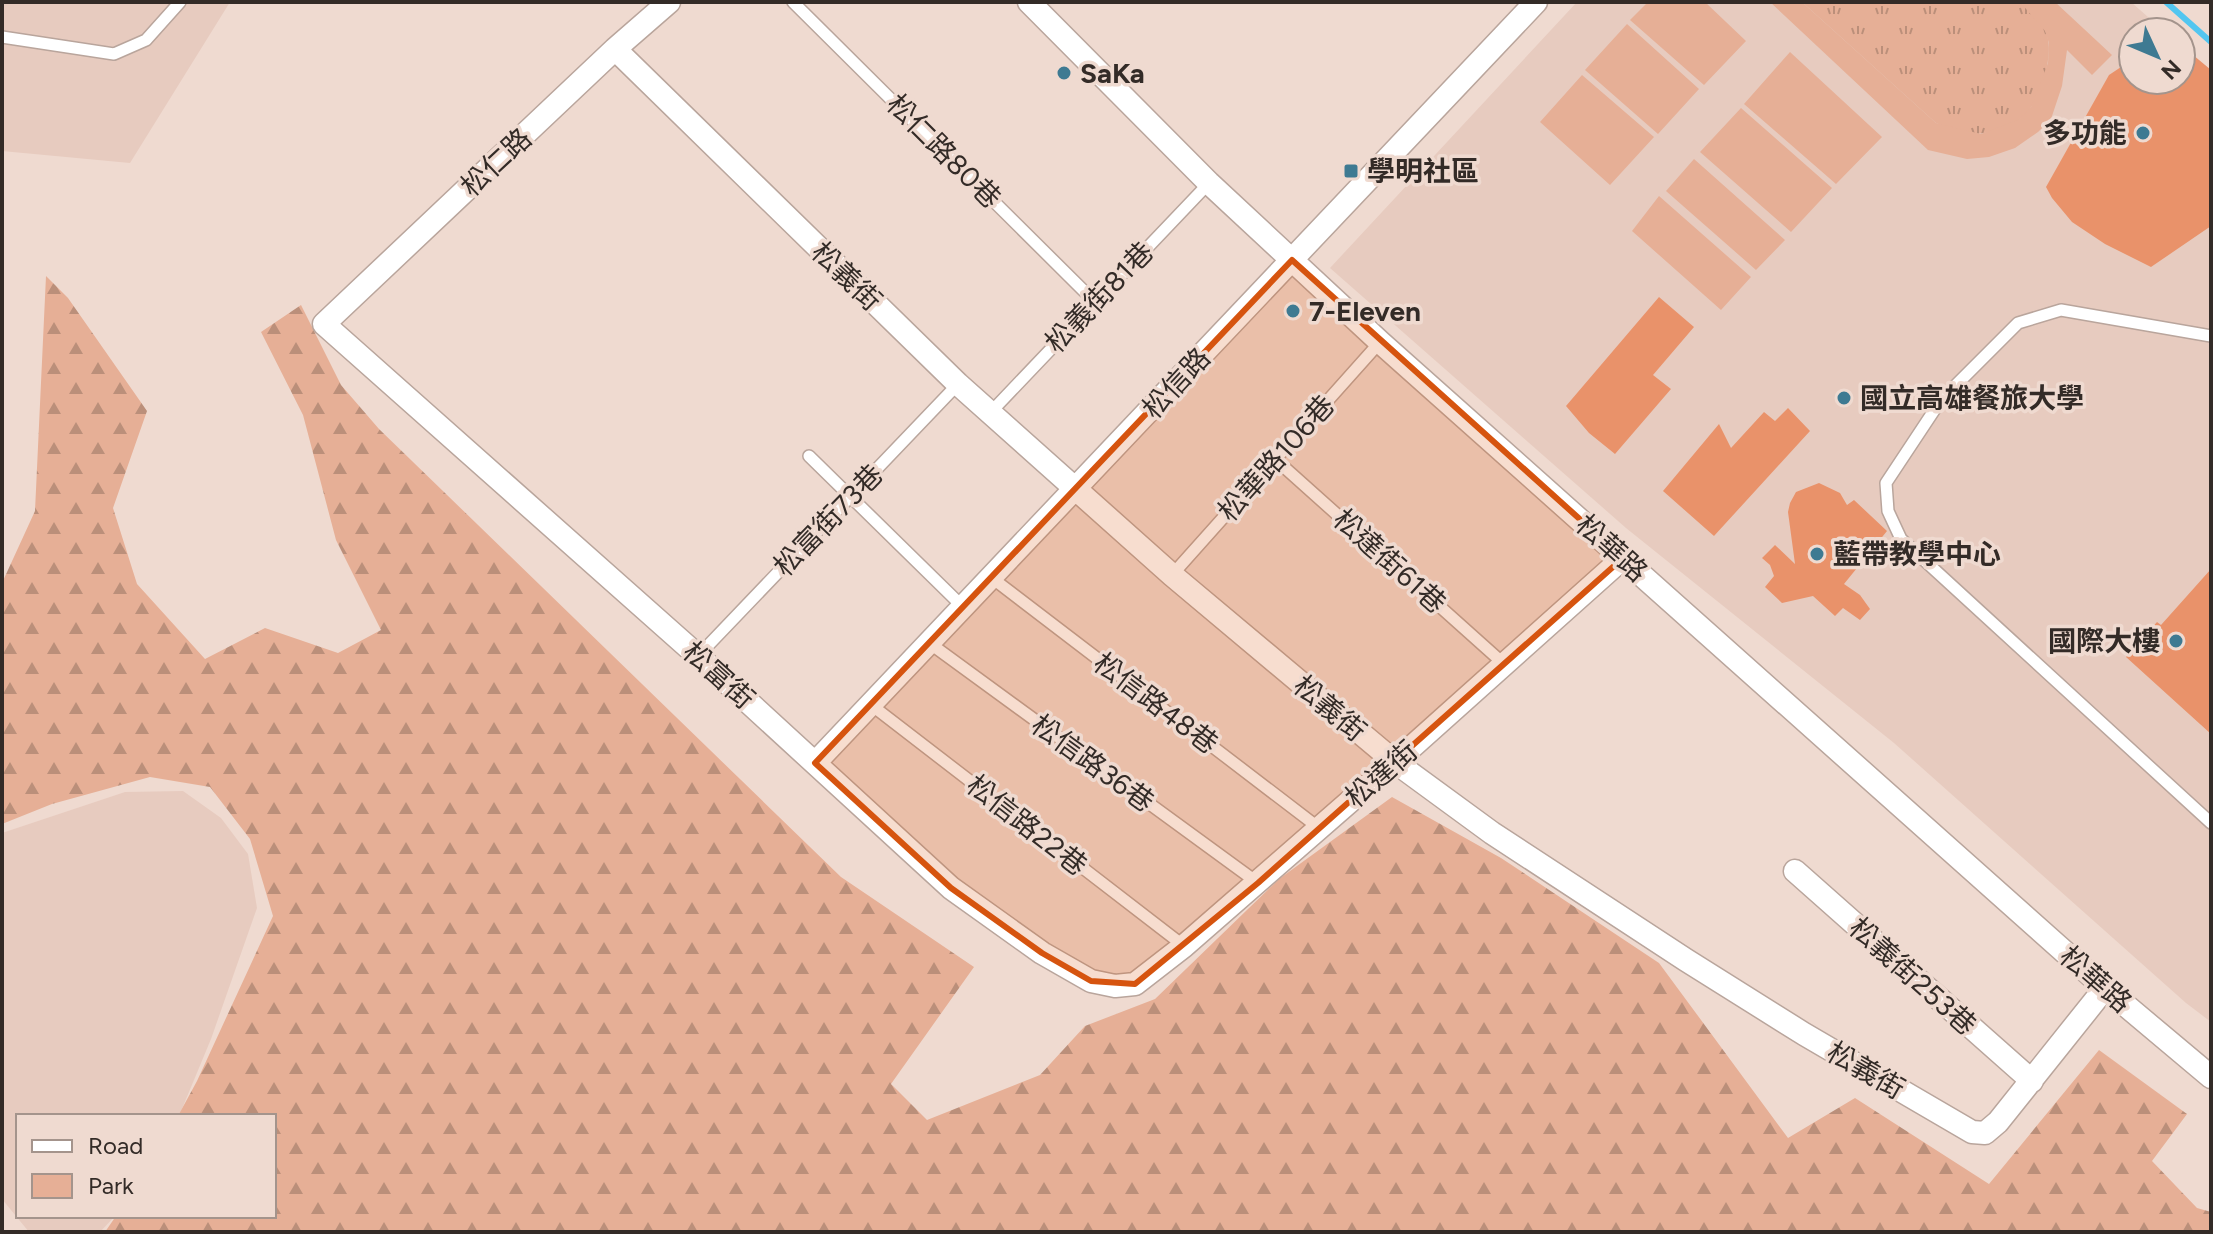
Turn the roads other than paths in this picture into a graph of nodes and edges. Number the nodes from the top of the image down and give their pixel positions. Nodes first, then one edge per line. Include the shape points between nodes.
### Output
1 (180, 2) edge
2 (669, 2) edge
3 (793, 2) edge
4 (1029, 2) edge
5 (1536, 2) edge
6 (2, 37) edge
7 (615, 49) junction
8 (1209, 183) junction
9 (1292, 260) junction
10 (1094, 301) junction
11 (324, 324) joint
12 (2211, 336) edge
13 (1380, 342) junction
14 (958, 384) junction
15 (990, 413) junction
16 (809, 456) dead end
17 (1275, 459) junction
18 (1075, 491) junction
19 (851, 496) junction
20 (1623, 558) junction
21 (1172, 575) junction
22 (992, 578) junction
23 (962, 606) junction
24 (928, 642) junction
25 (698, 656) junction
26 (1504, 664) junction
27 (870, 704) junction
28 (1395, 762) junction
29 (815, 763) junction
30 (2211, 823) edge
31 (1319, 828) junction
32 (1795, 871) dead end
33 (1258, 883) junction
34 (1184, 946) junction
35 (1135, 984) joint
36 (2105, 988) junction
37 (2211, 1077) edge
38 (2032, 1081) junction

1 - 6 lane via 146,40 114,54
2 - 7 street, 松仁路
3 - 10 lane, 松仁路80巷
4 - 8 street, 松華路
5 - 9 street, 松信路
7 - 11 street, 松仁路
7 - 14 street, 松義街
8 - 9 street, 松華路
8 - 10 lane, 松義街81巷
9 - 13 street, 松華路
9 - 18 street, 松信路
10 - 15 lane, 松義街81巷
11 - 25 street, 松富街
12 - 30 lane via 2061,310 2018,323 1941,400 1886,483 1888,511 1901,539
13 - 17 lane, 松華路106巷
13 - 20 street, 松華路
14 - 15 street, 松義街
14 - 19 lane, 松富街73巷
15 - 18 street, 松義街
16 - 19 lane
17 - 21 lane, 松華路106巷
17 - 26 lane, 松達街61巷
18 - 21 street, 松義街
18 - 22 street, 松信路
19 - 23 lane
19 - 25 lane, 松富街73巷
20 - 26 street, 松達街
20 - 36 street, 松華路
21 - 28 street, 松義街
22 - 23 street, 松信路
22 - 31 lane, 松信路48巷
23 - 24 street, 松信路
24 - 27 street, 松信路
24 - 33 lane, 松信路36巷
25 - 29 street, 松富街
26 - 28 street, 松達街
27 - 29 street, 松信路
27 - 34 lane, 松信路22巷
28 - 31 street, 松達街
28 - 38 street, 松義街 via 1492,833 1686,960 1972,1132 1985,1133 1998,1122
29 - 35 street, 松富街 via 951,888 1042,953 1091,981
31 - 33 street, 松達街
32 - 38 street, 松義街253巷
33 - 34 street, 松達街
34 - 35 street, 松達街
36 - 37 street, 松華路
36 - 38 street, 松義街

